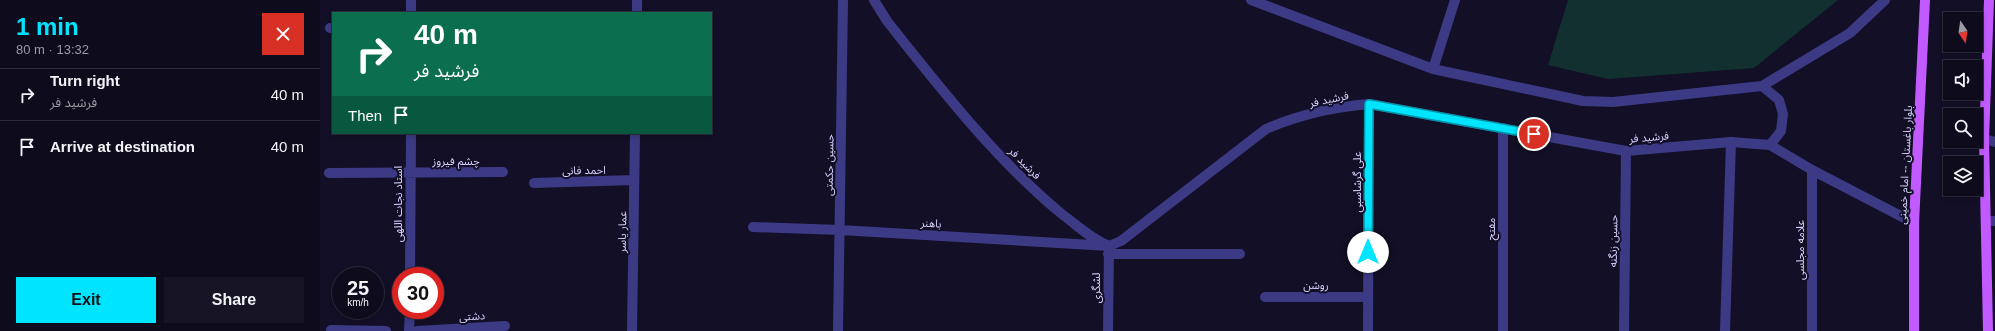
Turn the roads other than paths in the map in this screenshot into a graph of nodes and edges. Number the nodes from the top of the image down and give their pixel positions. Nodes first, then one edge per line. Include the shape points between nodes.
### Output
1 (412, 0) edge
2 (637, 0) edge
3 (843, 0) edge
4 (874, 0) edge
5 (1252, 0) edge
6 (1455, 0) edge
7 (1885, 0) edge
8 (1925, 0) edge
9 (1989, 0) edge
10 (411, 12) edge
11 (637, 12) edge
12 (1433, 68) junction
13 (1762, 86) junction
14 (1369, 104) junction
15 (1503, 128) junction
16 (411, 134) edge
17 (635, 134) edge
18 (1984, 139) junction
19 (1731, 142) junction
20 (1995, 142) edge
21 (1770, 145) junction
22 (1626, 151) junction
23 (1812, 170) junction
24 (503, 172) dead end
25 (329, 173) dead end
26 (410, 173) junction
27 (634, 180) junction
28 (534, 183) dead end
29 (1991, 221) edge
30 (1914, 223) junction
31 (753, 227) dead end
32 (840, 230) junction
33 (1108, 250) junction
34 (1240, 254) dead end
35 (410, 267) edge
36 (1265, 297) dead end
37 (1368, 297) junction
38 (1992, 306) edge
39 (410, 319) edge
40 (505, 326) dead end
41 (330, 330) dead end
42 (386, 331) edge
43 (409, 331) edge
44 (417, 331) edge
45 (632, 331) edge
46 (838, 331) edge
47 (1108, 331) edge
48 (1368, 331) edge
49 (1503, 331) edge
50 (1624, 331) edge
51 (1726, 331) edge
52 (1812, 331) edge
53 (1914, 331) edge
54 (1988, 331) edge

1 - 10 street
2 - 11 street
3 - 32 street, حسین حکمتی
4 - 33 street, فرشید فر via 887,22 994,149 1048,202
5 - 12 street
6 - 12 street
7 - 13 street via 1850,33
8 - 30 main road, بلوار باغستان -- امام خمینی
9 - 18 main road
12 - 13 street via 1583,101 1613,102
13 - 21 street via 1779,100 1784,114 1782,131
14 - 15 street, فرشید فر
14 - 33 street, فرشید فر via 1342,107 1281,122 1266,130
14 - 37 street, علی گرشاسبی
15 - 22 street, فرشید فر
15 - 49 street, مفتح
16 - 26 street, استاد نجات اللهی
17 - 27 street, عمار یاسر
18 - 20 street
18 - 29 main road
19 - 21 street, فرشید فر
19 - 22 street, فرشید فر
19 - 51 street
21 - 23 street, فرشید فر
22 - 50 street, حسین زنگنه
23 - 30 street, فرشید فر
23 - 52 street, علامه مجلسی
24 - 26 street, چشم فیروز
25 - 26 street, چشم فیروز
26 - 35 street, استاد نجات اللهی
27 - 28 street, احمد فانی
27 - 45 street, عمار یاسر
29 - 38 main road
30 - 53 main road, بلوار باغستان -- امام خمینی
31 - 32 street, باهنر
32 - 33 street, باهنر
32 - 46 street, حسین حکمتی
33 - 34 street, باهنر
33 - 47 street, لشگری
36 - 37 street, روشن
37 - 48 street, علی گرشاسبی
38 - 54 main road
39 - 43 street
40 - 44 street, دشتی
41 - 42 street

